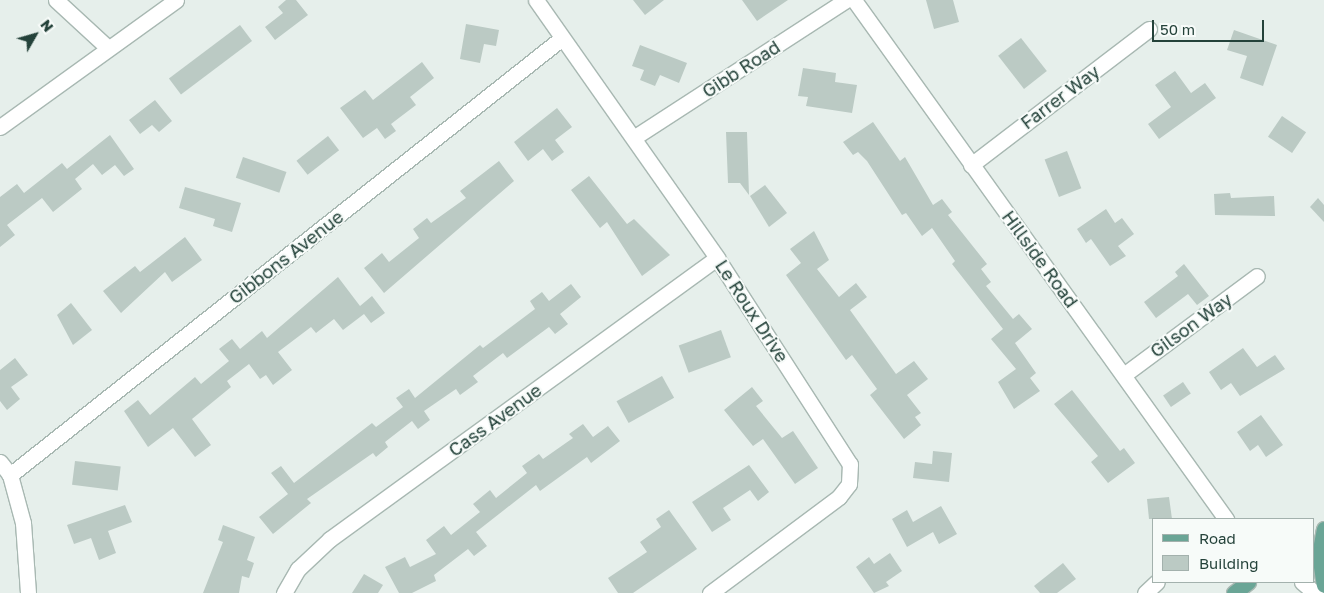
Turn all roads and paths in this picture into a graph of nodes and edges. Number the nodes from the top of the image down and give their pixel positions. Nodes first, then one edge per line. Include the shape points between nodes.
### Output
1 (56, 0) edge
2 (176, 0) edge
3 (536, 0) edge
4 (846, 0) edge
5 (854, 0) edge
6 (1149, 29) dead end
7 (562, 38) junction
8 (107, 47) junction
9 (0, 127) edge
10 (635, 137) junction
11 (970, 165) junction
12 (718, 258) junction
13 (1257, 276) dead end
14 (1125, 374) junction
15 (0, 462) edge
16 (10, 475) junction
17 (1224, 518) edge
18 (1324, 522) edge
19 (1324, 529) edge
20 (1314, 530) edge
21 (1156, 583) edge
22 (1247, 583) edge
23 (1303, 583) edge
24 (1324, 585) edge
25 (28, 593) edge
26 (284, 593) edge
27 (710, 593) edge
28 (1145, 593) edge
29 (1234, 593) edge
30 (1315, 593) edge

1 - 8 street
2 - 8 street
3 - 7 street, Le Roux Drive
4 - 10 street, Gibb Road
5 - 11 street, Hillside Road
6 - 11 street, Farrer Way
7 - 10 street, Le Roux Drive
7 - 16 street, Gibbons Avenue
8 - 9 street
10 - 12 street, Le Roux Drive
11 - 14 street, Hillside Road
12 - 26 street, Cass Avenue via 330,539 298,569
12 - 27 street, Le Roux Drive via 850,464 849,484 839,497
13 - 14 street, Gilson Way
14 - 17 street, Hillside Road
15 - 16 street
16 - 25 street via 22,523
18 - 20 main road
19 - 24 main road via 1319,554
21 - 28 street
22 - 29 main road
23 - 30 street

